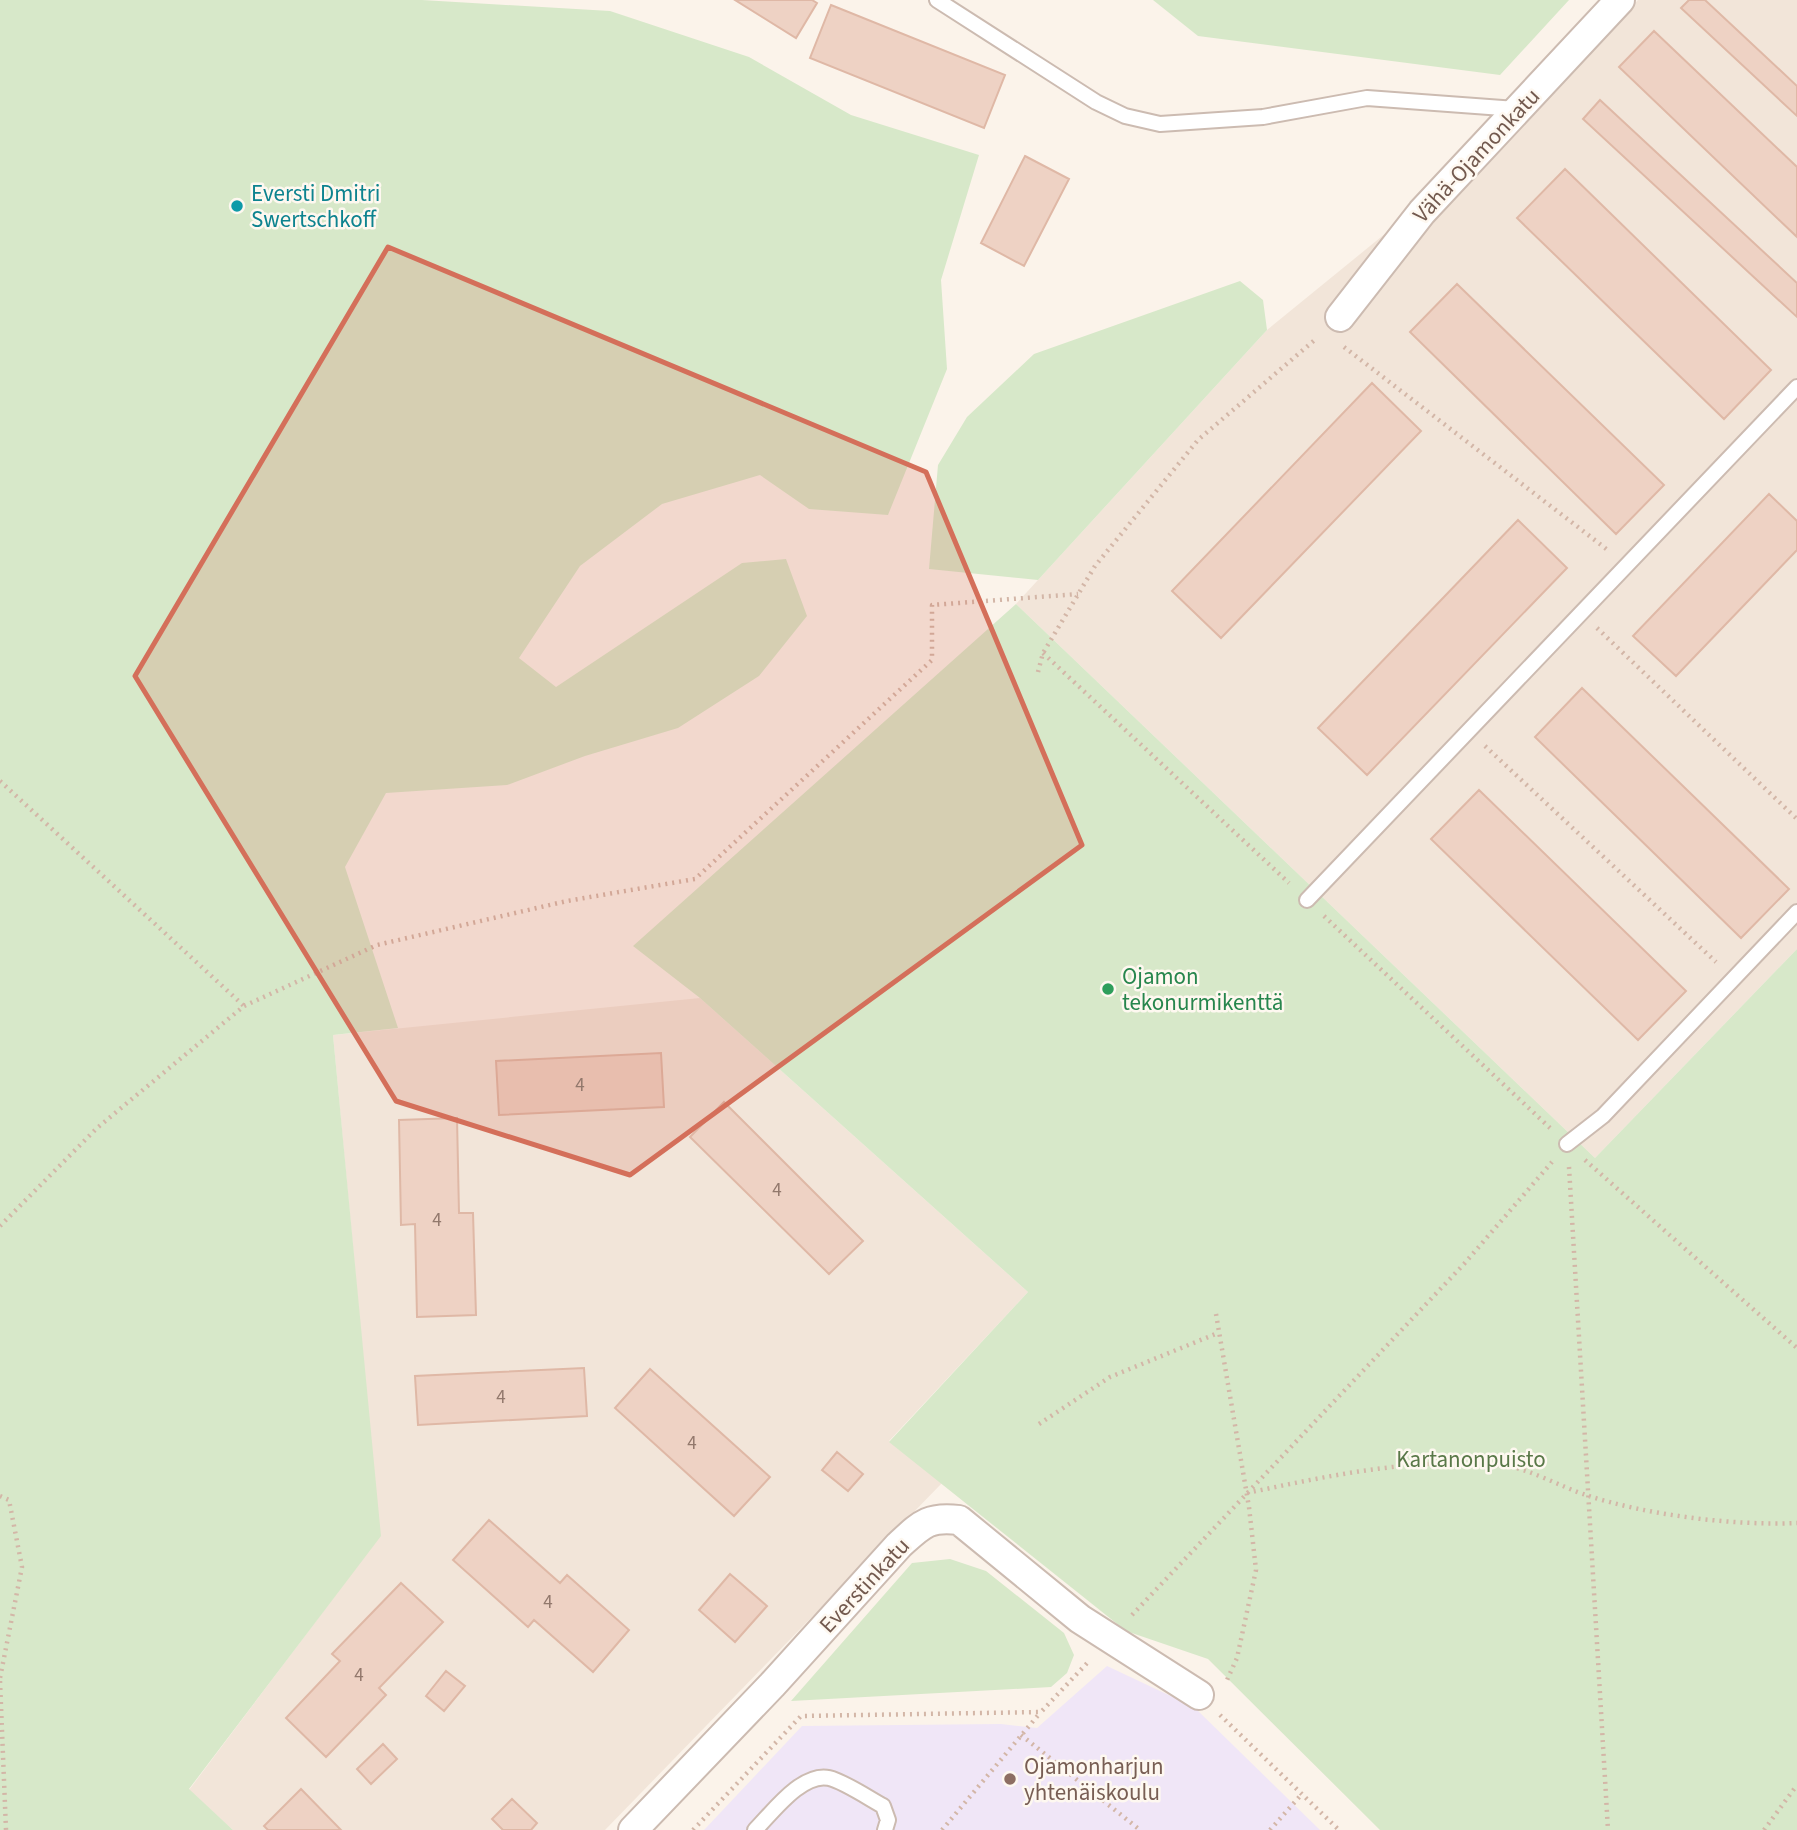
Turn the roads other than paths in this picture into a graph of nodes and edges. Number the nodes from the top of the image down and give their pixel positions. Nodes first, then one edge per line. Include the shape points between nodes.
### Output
1 (937, 0) edge
2 (1620, 0) edge
3 (1518, 109) junction
4 (1332, 324) road end
5 (1797, 387) edge
6 (1307, 900) road end
7 (1797, 912) edge
8 (1567, 1144) road end
9 (1206, 1702) road end
10 (633, 1830) edge
11 (755, 1830) edge
12 (885, 1830) edge

1 - 3 lane via 1096,102 1125,117 1160,124 1263,117 1367,98
2 - 3 street, Vähä-Ojamonkatu
3 - 4 street, Vähä-Ojamonkatu via 1422,212
5 - 6 lane
7 - 8 lane via 1603,1116
9 - 10 street, Everstinkatu via 1080,1619 959,1520 940,1518 920,1526 898,1545
11 - 12 lane via 801,1784 829,1778 883,1806 888,1821

